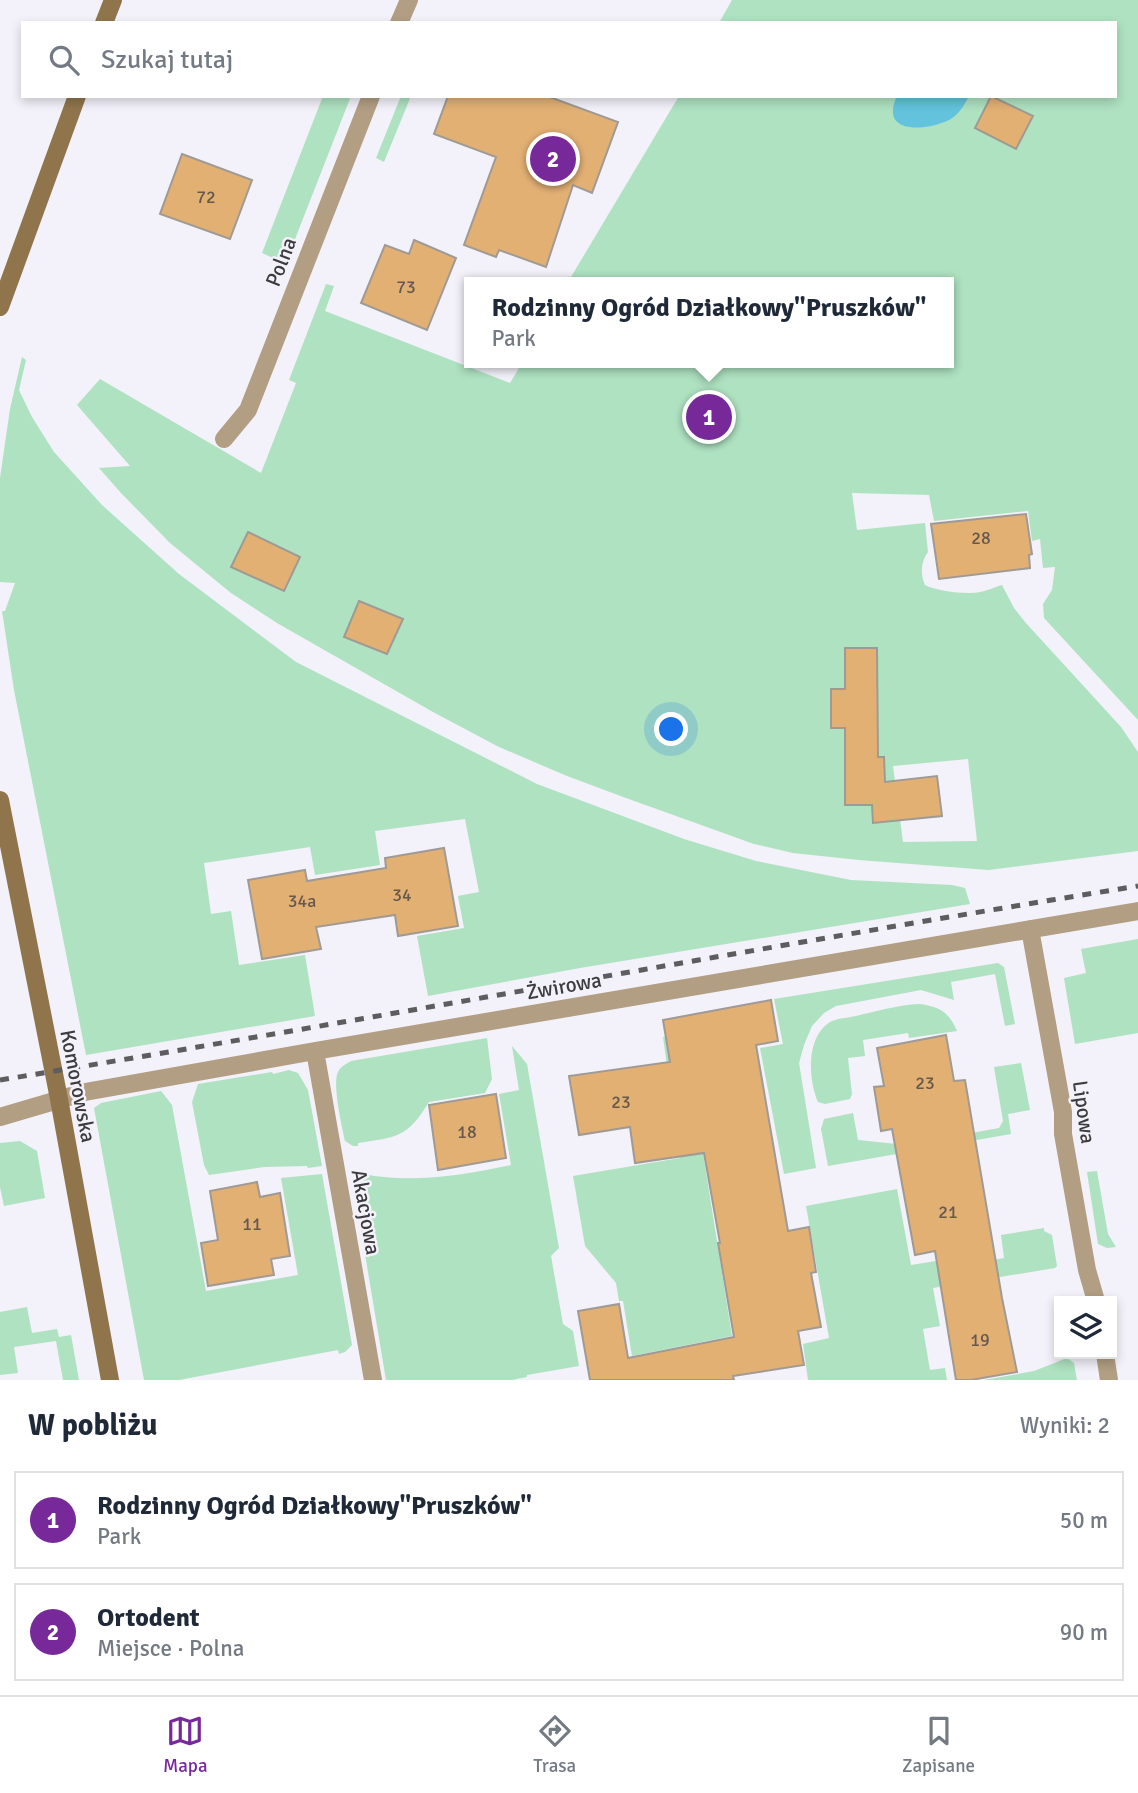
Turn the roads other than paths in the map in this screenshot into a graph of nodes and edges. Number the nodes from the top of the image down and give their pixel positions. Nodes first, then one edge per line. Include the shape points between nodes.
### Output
1 (113, 0) edge
2 (409, 0) edge
3 (105, 21) edge
4 (401, 21) edge
5 (76, 98) edge
6 (369, 98) edge
7 (0, 307) edge
8 (224, 439) dead end
9 (0, 800) edge
10 (1138, 911) edge
11 (1030, 929) junction
12 (315, 1051) junction
13 (59, 1099) junction
14 (0, 1117) edge
15 (1095, 1296) edge
16 (1106, 1359) edge
17 (110, 1380) edge
18 (373, 1380) edge
19 (1109, 1380) edge

1 - 3 street
2 - 4 street
5 - 7 street
6 - 8 street, Polna via 248,410
9 - 13 street, Komorowska
10 - 11 street, Żwirowa
11 - 12 street, Żwirowa
11 - 15 street, Lipowa
12 - 13 street, Żwirowa
12 - 18 street, Akacjowa
13 - 14 street, Żwirowa
13 - 17 street, Komorowska
16 - 19 street

